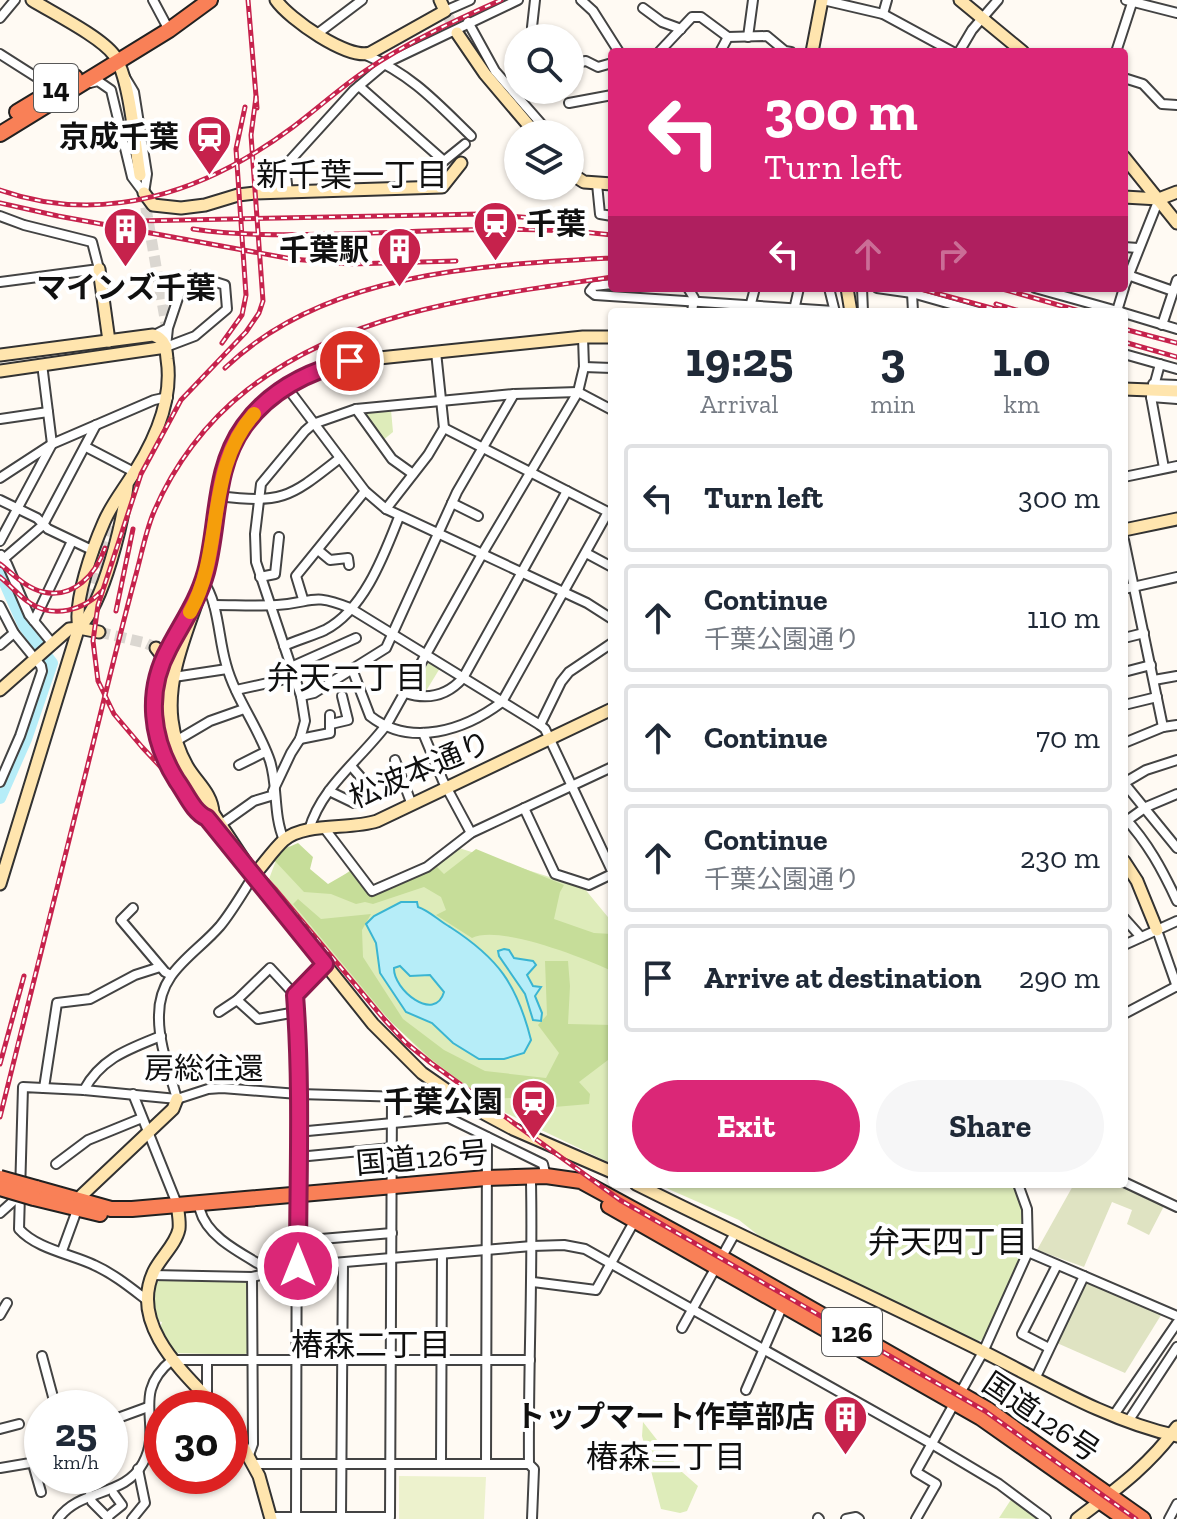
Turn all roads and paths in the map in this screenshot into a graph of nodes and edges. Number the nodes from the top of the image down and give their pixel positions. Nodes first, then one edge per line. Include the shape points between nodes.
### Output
1 (15, 0) edge
2 (32, 0) edge
3 (153, 0) edge
4 (197, 0) edge
5 (210, 0) edge
6 (362, 0) edge
7 (470, 0) edge
8 (518, 0) edge
9 (535, 0) edge
10 (581, 0) edge
11 (753, 0) edge
12 (822, 0) edge
13 (887, 0) edge
14 (960, 0) edge
15 (998, 0) edge
16 (1131, 1) edge
17 (282, 2) edge
18 (442, 5) edge
19 (643, 8) dead end
20 (1177, 13) edge
21 (883, 14) junction
22 (984, 17) junction
23 (0, 18) edge
24 (468, 22) junction
25 (532, 24) edge
26 (167, 26) junction
27 (681, 29) junction
28 (457, 33) tunnel mouth
29 (317, 34) junction
30 (728, 37) junction
31 (748, 37) junction
32 (616, 48) edge
33 (663, 48) edge
34 (722, 48) edge
35 (781, 48) edge
36 (813, 48) edge
37 (948, 48) edge
38 (959, 48) edge
39 (1019, 48) edge
40 (1117, 48) edge
41 (0, 54) edge
42 (366, 55) junction
43 (584, 61) edge
44 (118, 63) junction
45 (386, 63) junction
46 (608, 64) edge
47 (504, 79) edge
48 (1128, 79) edge
49 (359, 86) junction
50 (55, 89) junction
51 (608, 96) edge
52 (584, 100) edge
53 (48, 105) junction
54 (1177, 105) edge
55 (524, 120) edge
56 (0, 123) edge
57 (0, 134) edge
58 (1128, 162) edge
59 (461, 163) dead end
60 (140, 175) tunnel mouth
61 (584, 182) edge
62 (597, 184) junction
63 (608, 184) edge
64 (1177, 192) edge
65 (144, 193) junction
66 (288, 193) junction
67 (1128, 197) edge
68 (1159, 199) junction
69 (608, 215) edge
70 (0, 216) edge
71 (1177, 223) edge
72 (1128, 247) edge
73 (1138, 248) junction
74 (99, 269) junction
75 (1128, 270) edge
76 (1128, 276) edge
77 (1177, 280) edge
78 (0, 282) edge
79 (608, 284) edge
80 (1173, 291) junction
81 (754, 292) edge
82 (905, 292) edge
83 (1051, 292) edge
84 (912, 293) junction
85 (693, 307) edge
86 (750, 307) junction
87 (765, 308) edge
88 (913, 308) edge
89 (951, 308) edge
90 (1107, 308) edge
91 (1128, 314) edge
92 (1162, 325) junction
93 (168, 328) junction
94 (1177, 329) edge
95 (153, 335) junction
96 (583, 337) junction
97 (608, 337) edge
98 (109, 341) junction
99 (166, 347) junction
100 (436, 352) junction
101 (0, 355) edge
102 (1128, 355) edge
103 (42, 364) junction
104 (1160, 364) junction
105 (584, 367) junction
106 (608, 368) edge
107 (1177, 369) edge
108 (0, 371) edge
109 (1177, 385) edge
110 (286, 386) junction
111 (1128, 389) edge
112 (1152, 390) junction
113 (1177, 391) edge
114 (578, 392) junction
115 (514, 394) junction
116 (168, 397) junction
117 (1177, 399) edge
118 (441, 401) junction
119 (608, 408) edge
120 (356, 409) junction
121 (48, 412) junction
122 (0, 419) edge
123 (313, 424) junction
124 (97, 425) junction
125 (444, 428) junction
126 (52, 444) junction
127 (86, 447) junction
128 (482, 448) junction
129 (340, 458) junction
130 (1177, 466) edge
131 (1164, 468) junction
132 (134, 472) junction
133 (529, 472) junction
134 (413, 474) junction
135 (1128, 476) edge
136 (0, 478) edge
137 (127, 484) junction
138 (365, 491) junction
139 (567, 491) junction
140 (218, 496) junction
141 (0, 500) edge
142 (260, 500) junction
143 (452, 503) junction
144 (17, 508) junction
145 (386, 509) junction
146 (478, 516) dead end
147 (399, 517) junction
148 (1177, 519) edge
149 (43, 525) junction
150 (1128, 529) edge
151 (438, 533) junction
152 (279, 537) dead end
153 (0, 541) edge
154 (72, 541) junction
155 (318, 550) junction
156 (94, 551) junction
157 (586, 553) junction
158 (482, 554) junction
159 (1, 558) edge
160 (1128, 558) edge
161 (349, 565) dead end
162 (608, 565) edge
163 (521, 572) junction
164 (260, 577) junction
165 (1177, 577) edge
166 (203, 581) junction
167 (1134, 586) junction
168 (1128, 588) edge
169 (564, 593) junction
170 (303, 599) junction
171 (196, 603) junction
172 (214, 605) junction
173 (270, 605) junction
174 (350, 608) junction
175 (0, 609) edge
176 (83, 615) tunnel mouth
177 (608, 617) edge
178 (34, 621) junction
179 (79, 628) junction
180 (99, 632) tunnel mouth
181 (14, 633) junction
182 (1144, 633) junction
183 (393, 635) junction
184 (1128, 637) edge
185 (356, 638) dead end
186 (0, 645) edge
187 (284, 646) junction
188 (608, 646) edge
189 (162, 649) junction
190 (43, 651) junction
191 (426, 656) junction
192 (1151, 665) junction
193 (291, 667) junction
194 (227, 669) junction
195 (352, 669) junction
196 (1128, 671) edge
197 (1177, 676) edge
198 (174, 677) junction
199 (295, 677) junction
200 (463, 678) junction
201 (1154, 680) junction
202 (0, 690) edge
203 (236, 690) junction
204 (405, 693) junction
205 (301, 696) junction
206 (342, 696) dead end
207 (1157, 697) junction
208 (502, 702) junction
209 (1128, 704) edge
210 (303, 707) junction
211 (365, 708) junction
212 (244, 709) junction
213 (292, 709) dead end
214 (608, 711) edge
215 (346, 714) junction
216 (387, 724) junction
217 (540, 725) junction
218 (1177, 725) edge
219 (1163, 727) junction
220 (423, 733) junction
221 (300, 739) junction
222 (550, 739) junction
223 (176, 741) junction
224 (1128, 741) edge
225 (265, 752) junction
226 (395, 760) dead end
227 (1177, 760) edge
228 (239, 765) dead end
229 (351, 766) junction
230 (608, 769) edge
231 (0, 781) edge
232 (1128, 781) edge
233 (572, 786) junction
234 (1128, 787) edge
235 (448, 788) junction
236 (329, 791) junction
237 (274, 793) junction
238 (1177, 794) edge
239 (412, 805) junction
240 (1146, 807) junction
241 (524, 808) junction
242 (210, 815) junction
243 (1128, 818) edge
244 (1128, 823) edge
245 (218, 826) junction
246 (325, 829) junction
247 (309, 830) junction
248 (471, 833) junction
249 (284, 840) junction
250 (1177, 848) edge
251 (608, 864) edge
252 (1128, 867) edge
253 (254, 875) junction
254 (608, 875) edge
255 (0, 884) edge
256 (1177, 901) edge
257 (133, 908) dead end
258 (1177, 921) edge
259 (1128, 922) edge
260 (1157, 930) junction
261 (1141, 937) junction
262 (1128, 943) edge
263 (1177, 957) edge
264 (1167, 961) junction
265 (325, 964) junction
266 (160, 967) junction
267 (171, 975) junction
268 (1177, 986) edge
269 (295, 995) junction
270 (237, 1000) junction
271 (219, 1012) dead end
272 (296, 1012) junction
273 (1128, 1012) edge
274 (161, 1036) junction
275 (44, 1088) junction
276 (84, 1090) junction
277 (133, 1094) junction
278 (298, 1094) junction
279 (392, 1097) junction
280 (177, 1099) junction
281 (142, 1118) junction
282 (446, 1118) junction
283 (392, 1124) junction
284 (297, 1132) junction
285 (148, 1134) junction
286 (487, 1137) junction
287 (392, 1148) junction
288 (298, 1157) junction
289 (56, 1164) dead end
290 (608, 1170) edge
291 (0, 1178) edge
292 (541, 1180) junction
293 (486, 1181) junction
294 (1128, 1184) edge
295 (0, 1188) edge
296 (644, 1188) edge
297 (1019, 1188) edge
298 (391, 1189) junction
299 (30, 1194) junction
300 (297, 1198) junction
301 (78, 1205) junction
302 (1177, 1207) edge
303 (178, 1208) junction
304 (200, 1210) junction
305 (0, 1213) edge
306 (635, 1220) junction
307 (392, 1233) junction
308 (735, 1233) junction
309 (321, 1239) dead end
310 (532, 1246) junction
311 (488, 1250) junction
312 (62, 1251) junction
313 (1028, 1252) junction
314 (442, 1254) junction
315 (392, 1258) junction
316 (611, 1262) junction
317 (720, 1262) junction
318 (343, 1263) junction
319 (1057, 1265) junction
320 (298, 1266) junction
321 (272, 1272) junction
322 (152, 1275) junction
323 (1084, 1276) junction
324 (252, 1277) junction
325 (533, 1282) junction
326 (148, 1301) junction
327 (7, 1303) dead end
328 (783, 1305) junction
329 (694, 1308) junction
330 (0, 1315) edge
331 (1177, 1316) edge
332 (1177, 1323) edge
333 (682, 1328) dead end
334 (1177, 1347) edge
335 (764, 1348) junction
336 (1049, 1348) junction
337 (983, 1352) junction
338 (42, 1356) dead end
339 (252, 1359) junction
340 (297, 1359) junction
341 (172, 1360) junction
342 (207, 1360) junction
343 (342, 1360) junction
344 (392, 1360) junction
345 (442, 1360) junction
346 (487, 1360) junction
347 (530, 1360) junction
348 (1035, 1379) junction
349 (51, 1390) edge
350 (150, 1390) edge
351 (200, 1390) edge
352 (207, 1390) edge
353 (746, 1390) dead end
354 (957, 1398) junction
355 (1114, 1415) junction
356 (1129, 1420) junction
357 (19, 1424) dead end
358 (0, 1429) edge
359 (1175, 1433) edge
360 (932, 1444) junction
361 (248, 1454) edge
362 (251, 1459) junction
363 (144, 1460) edge
364 (390, 1464) junction
365 (441, 1464) junction
366 (486, 1464) junction
367 (529, 1464) junction
368 (24, 1465) edge
369 (296, 1465) junction
370 (341, 1465) junction
371 (0, 1468) edge
372 (138, 1469) junction
373 (114, 1494) dead end
374 (90, 1495) junction
375 (1104, 1499) junction
376 (1177, 1504) edge
377 (341, 1517) edge
378 (108, 1518) edge
379 (271, 1518) edge
380 (296, 1518) edge
381 (58, 1519) edge
382 (132, 1519) edge
383 (532, 1519) edge
384 (846, 1519) edge
385 (859, 1519) edge
386 (916, 1519) edge
387 (1046, 1519) edge
388 (1077, 1519) edge
389 (1125, 1519) edge
390 (1143, 1519) edge
391 (1169, 1519) edge

1 - 23 street
2 - 44 street via 101,44
3 - 26 street
4 - 26 highway, 14
5 - 26 highway, 14
6 - 29 street
7 - 18 street
8 - 24 street
9 - 25 street
10 - 32 street
11 - 31 street
12 - 21 street
12 - 36 street
13 - 21 street
14 - 22 street
15 - 22 street
16 - 20 street
16 - 40 street
17 - 29 street
18 - 42 street
19 - 27 street
21 - 37 street
22 - 38 street
22 - 39 street
24 - 45 street
24 - 47 street
26 - 44 highway, 14
27 - 30 street via 692,17 701,17
27 - 33 street
28 - 55 street
29 - 42 street
30 - 31 street
30 - 34 street
31 - 35 street via 767,36
41 - 50 street
42 - 45 street
43 - 46 street
44 - 50 highway, 14
44 - 53 highway, 14
44 - 60 street
44 - 65 street via 134,92 147,174
45 - 49 street
45 - 49 street via 413,80 468,140 444,161
48 - 54 street via 1143,84 1162,104
49 - 66 street via 285,166
50 - 56 highway, 14
51 - 52 street
53 - 57 highway, 14
53 - 65 street via 96,81 109,86 132,177
58 - 68 street
59 - 66 street via 442,187
61 - 62 street
62 - 63 street
62 - 69 street via 600,214
64 - 68 street
65 - 66 street via 161,208
67 - 68 street
68 - 71 street
68 - 73 street
70 - 74 street via 92,242
72 - 73 street
73 - 75 street
74 - 78 street
74 - 98 street
76 - 80 street
77 - 80 street
79 - 85 street via 590,291
80 - 92 street
81 - 86 street
82 - 84 street
83 - 90 street
84 - 88 street
84 - 89 street
85 - 86 street
86 - 87 street
91 - 92 street
92 - 94 street
93 - 95 street
93 - 99 street
93 - 99 street via 184,280 193,275 225,285 225,313 195,336
95 - 98 street
95 - 99 street
96 - 97 street
96 - 100 street
96 - 105 street
98 - 101 street
99 - 103 street
99 - 116 street
100 - 110 street via 350,361
100 - 118 street
102 - 104 street
103 - 108 street
103 - 121 street
104 - 107 street
104 - 112 street
105 - 106 street
105 - 114 street
109 - 112 street
110 - 123 street
110 - 140 street via 242,429
111 - 112 street
112 - 113 street
112 - 117 street
112 - 131 street
114 - 115 street
114 - 119 street
114 - 133 street
115 - 118 street
115 - 128 street
116 - 124 street
116 - 132 street
118 - 120 street
118 - 125 street
120 - 123 street
120 - 134 street via 392,459
121 - 122 street
121 - 126 street
123 - 129 street
123 - 142 street via 261,484
124 - 126 street
124 - 127 street
125 - 128 street
125 - 134 street
126 - 136 street
126 - 144 street
127 - 132 street
127 - 149 street
128 - 133 street
128 - 143 street
129 - 138 street
129 - 142 street via 294,493
130 - 131 street
131 - 135 street
132 - 137 street
133 - 139 street
133 - 158 street
134 - 145 street
137 - 156 street
137 - 179 street via 93,610
138 - 145 street
138 - 155 street
139 - 157 street via 608,512
139 - 163 street
140 - 142 street
140 - 166 street
141 - 144 street
142 - 164 street via 254,547
143 - 146 street
143 - 151 street
144 - 149 street
144 - 153 street
145 - 147 street
147 - 151 street
147 - 174 street via 375,576
148 - 150 street
149 - 154 street
149 - 159 street
151 - 158 street
151 - 183 street
152 - 164 street via 275,574
154 - 156 street
154 - 178 street
155 - 161 street via 330,560 348,558
155 - 170 street via 296,576
156 - 179 street via 76,606
157 - 162 street
157 - 169 street
158 - 163 street
158 - 191 street
159 - 178 street
160 - 167 street
163 - 169 street
163 - 200 street
164 - 173 street
165 - 167 street
166 - 171 street
166 - 172 street
167 - 168 street
167 - 182 street
169 - 177 street
169 - 208 street
170 - 173 street
170 - 174 street via 328,598
171 - 189 street
171 - 198 street
172 - 173 street
172 - 194 street
173 - 187 street
174 - 183 street
174 - 187 street via 326,629
175 - 181 street
176 - 179 street
178 - 190 street
179 - 180 street
179 - 190 street via 69,629
179 - 255 street
181 - 186 street
181 - 190 street
182 - 184 street
182 - 192 street
183 - 191 street
183 - 195 street via 386,648
185 - 193 street
187 - 193 street
188 - 217 street via 569,672
189 - 242 street via 167,666 164,729 177,764
189 - 242 street, bridge via 153,708 158,740 199,814
190 - 202 street
190 - 231 street via 42,671
191 - 200 street
191 - 204 street
192 - 196 street
192 - 201 street
193 - 199 street
194 - 198 street
194 - 203 street
195 - 205 street
195 - 211 street
197 - 201 street
198 - 223 street
199 - 203 street
199 - 205 street
200 - 204 street via 438,695
200 - 208 street
201 - 207 street
203 - 212 street
204 - 216 street
205 - 210 street
206 - 215 street
207 - 209 street
207 - 219 street
208 - 217 street
208 - 220 street via 465,724
210 - 213 street
210 - 221 street
211 - 215 street
211 - 216 street
212 - 223 street
212 - 225 street
214 - 222 street, 松波本通り
215 - 221 street via 348,720 331,720 330,733
216 - 220 street
216 - 229 street
217 - 222 street
218 - 219 street
219 - 224 street
220 - 235 street
221 - 237 street
222 - 233 street
222 - 235 street, 松波本通り
223 - 242 street via 188,769 213,803
225 - 228 street
225 - 237 street
226 - 239 street
227 - 232 street
229 - 236 street
229 - 236 street via 371,789 354,803
230 - 233 street
233 - 241 street
233 - 251 street
234 - 240 street
235 - 239 street, 松波本通り
235 - 248 street
236 - 247 street
237 - 245 street
237 - 249 street
238 - 240 street
239 - 246 street, 松波本通り via 363,825
240 - 243 street
240 - 250 street
241 - 248 street
241 - 254 street via 555,874 589,885
242 - 245 street
244 - 256 street via 1159,862
245 - 253 street
246 - 247 street, 松波本通り
246 - 248 street via 372,891 427,867
247 - 249 street, 松波本通り
249 - 253 street, 松波本通り
252 - 260 street
253 - 265 street
253 - 267 street via 218,928
257 - 266 street via 121,920
258 - 260 street
259 - 261 street
260 - 261 street
260 - 264 street
261 - 262 street
263 - 264 street
264 - 268 street
265 - 269 street
265 - 290 street via 391,1045 422,1073 513,1129
266 - 267 street
266 - 275 street via 90,999 57,1003
267 - 274 street via 160,1001
268 - 273 street
269 - 270 street via 270,968
269 - 272 street
270 - 271 street
270 - 272 street via 258,1019
272 - 278 street
274 - 276 street via 107,1060
274 - 280 street
275 - 276 street, 房総往還
275 - 299 street, 房総往還 via 23,1087
276 - 277 street, 房総往還
277 - 280 street, 房総往還
277 - 281 street
278 - 279 street, 房総往還
278 - 280 street, 房総往還 via 208,1089
278 - 284 street
279 - 282 street, 房総往還 via 406,1097
279 - 283 street
280 - 285 street
281 - 285 street
281 - 289 street via 88,1140
282 - 283 street
282 - 286 street, 房総往還
283 - 284 street
283 - 287 street
284 - 288 street
285 - 301 street
285 - 303 street
286 - 292 street, 房総往還 via 543,1164
286 - 293 street
287 - 288 street
287 - 298 street
288 - 300 street
291 - 299 highway, 国道126号 / 126, bridge
292 - 293 highway, 国道126号 / 126
292 - 306 highway, 国道126号 / 126 via 586,1191
292 - 310 street
292 - 317 highway, 国道126号 / 126 via 590,1184
293 - 298 highway, 国道126号 / 126
293 - 311 street
294 - 302 street
295 - 299 highway, 国道126号 / 126, bridge
296 - 308 street
297 - 313 street via 1027,1209
298 - 300 highway, 国道126号 / 126
298 - 307 street
299 - 301 highway, 国道126号 / 126
299 - 305 street
299 - 312 street via 19,1229
300 - 303 highway, 国道126号 / 126
300 - 304 highway, 国道126号 / 126
300 - 320 street
301 - 303 highway, 国道126号 / 126
301 - 312 street
303 - 304 highway, 国道126号 / 126
303 - 322 street via 176,1236
304 - 321 street via 207,1227
306 - 316 street
306 - 317 highway, 国道126号 / 126
307 - 309 street
307 - 315 street
308 - 317 street
308 - 337 street
310 - 311 street
310 - 316 street via 585,1249
310 - 325 street
311 - 314 street
311 - 346 street
312 - 326 street via 114,1275
313 - 319 street
313 - 337 street
314 - 315 street
314 - 345 street
315 - 318 street
315 - 344 street
316 - 325 street via 596,1290
316 - 329 street
317 - 328 highway, 国道126号 / 126
317 - 329 street
317 - 354 highway, 国道126号 / 126
318 - 320 street
318 - 343 street
319 - 323 street
319 - 336 street via 1022,1334
320 - 321 street
320 - 340 street
321 - 324 street
322 - 324 street
322 - 326 street
323 - 331 street
323 - 336 street
324 - 339 street
325 - 347 street
326 - 341 street
327 - 330 street
328 - 335 street
328 - 354 highway, 国道126号 / 126
329 - 333 street
329 - 335 street
332 - 355 street
334 - 356 street
335 - 353 street
335 - 360 street
336 - 348 street
337 - 348 street
337 - 354 street
338 - 349 street
339 - 340 street
339 - 342 street
339 - 362 street
340 - 343 street
340 - 369 street
341 - 342 street
341 - 350 street
341 - 351 street
342 - 352 street
343 - 344 street
343 - 370 street
344 - 345 street
344 - 364 street
345 - 346 street
345 - 365 street
346 - 347 street
346 - 366 street
347 - 367 street
348 - 355 street
354 - 360 street
354 - 375 highway, 国道126号 / 126
355 - 356 street
356 - 359 street
357 - 358 street
359 - 375 street via 1151,1461
360 - 386 street via 916,1472 936,1484
360 - 387 street
361 - 362 street
362 - 369 street
362 - 379 street
363 - 372 street
364 - 365 street
364 - 370 street
364 - 377 street via 390,1517
365 - 366 street
366 - 367 street
367 - 383 street via 534,1469
368 - 371 street
369 - 370 street
369 - 380 street
370 - 377 street
372 - 374 street via 125,1483
372 - 382 street via 145,1503
373 - 378 street via 122,1505
374 - 378 street
374 - 381 street
375 - 388 street
375 - 389 highway, 国道126号 / 126
375 - 390 highway, 国道126号 / 126
376 - 391 street
377 - 380 street
379 - 380 street
384 - 385 street

